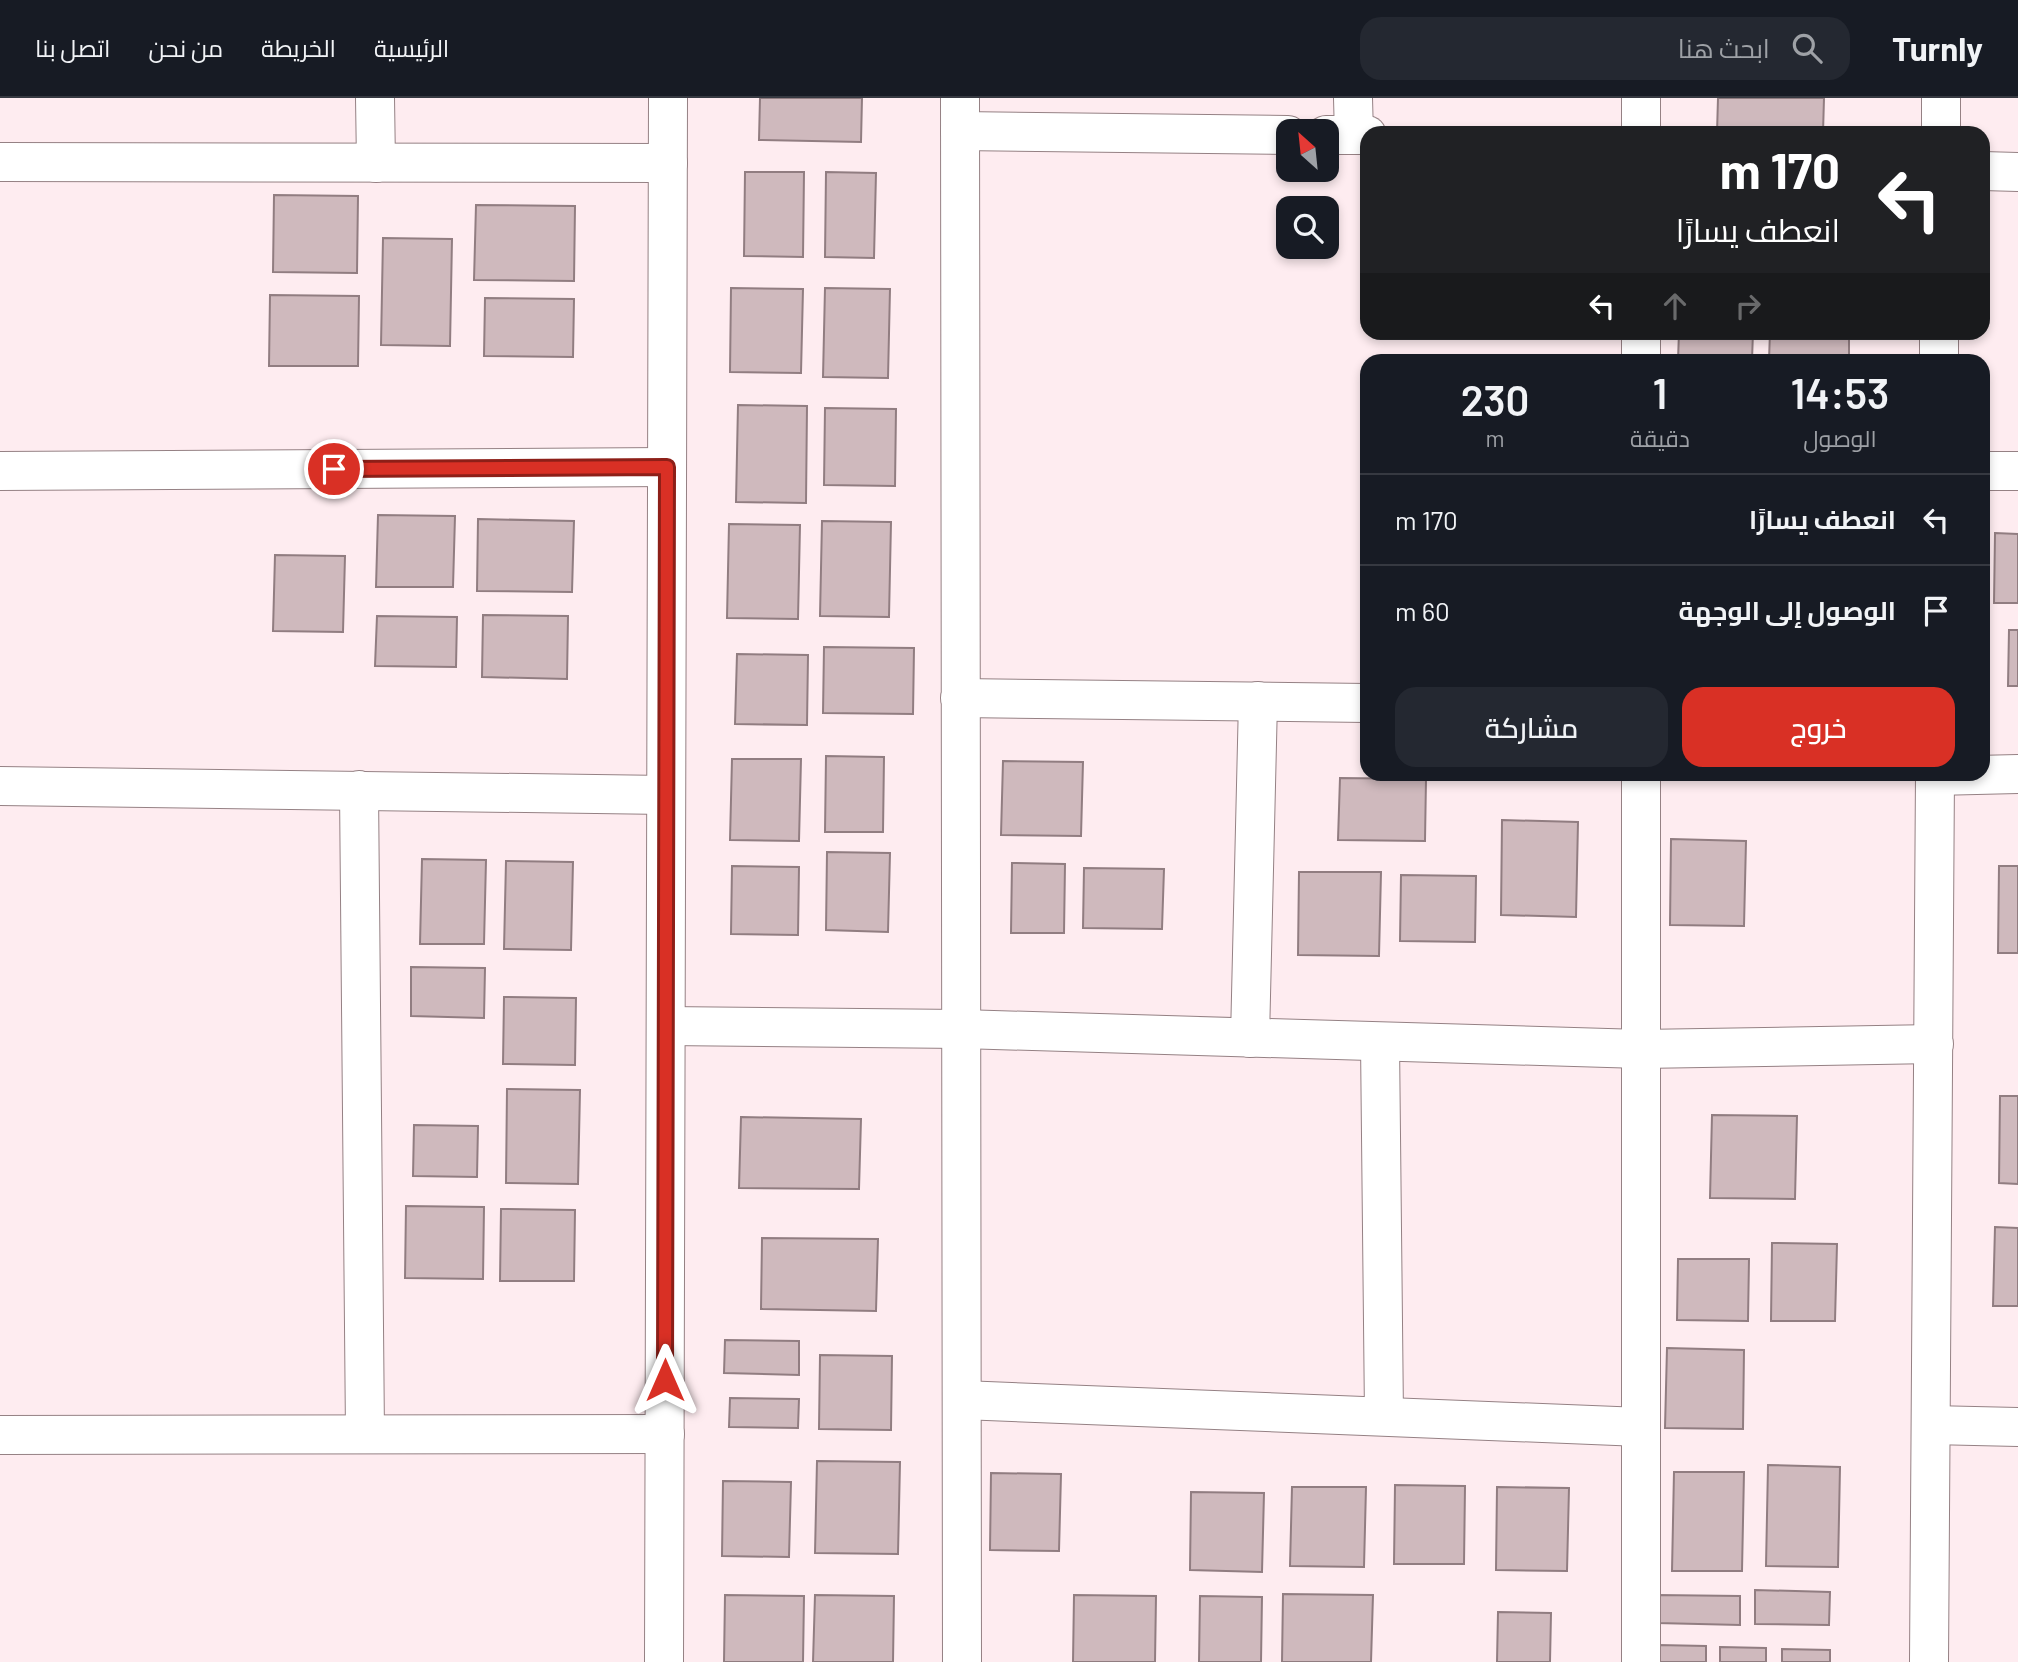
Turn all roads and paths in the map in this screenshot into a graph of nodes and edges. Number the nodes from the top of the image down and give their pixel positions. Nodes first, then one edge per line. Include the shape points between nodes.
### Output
1 (375, 98) edge
2 (668, 98) edge
3 (1353, 98) edge
4 (1641, 98) edge
5 (1941, 98) edge
6 (960, 114) edge
7 (1641, 126) edge
8 (1941, 126) edge
9 (1276, 134) edge
10 (1349, 135) edge
11 (0, 162) edge
12 (376, 163) junction
13 (668, 163) junction
14 (1990, 171) edge
15 (2018, 172) edge
16 (667, 467) junction
17 (0, 471) edge
18 (1990, 471) edge
19 (2018, 471) edge
20 (960, 698) junction
21 (1258, 701) junction
22 (1360, 703) edge
23 (1990, 774) edge
24 (2018, 774) edge
25 (1641, 781) edge
26 (1936, 781) edge
27 (0, 786) edge
28 (359, 790) junction
29 (666, 795) junction
30 (666, 1026) junction
31 (961, 1029) junction
32 (1250, 1038) junction
33 (1380, 1042) junction
34 (1934, 1045) junction
35 (1641, 1049) junction
36 (962, 1400) junction
37 (1384, 1416) junction
38 (1931, 1425) junction
39 (1641, 1427) junction
40 (2018, 1427) edge
41 (365, 1434) junction
42 (665, 1434) junction
43 (0, 1435) edge
44 (664, 1662) edge
45 (962, 1662) edge
46 (1641, 1662) edge
47 (1929, 1662) edge

1 - 12 street
2 - 13 street
3 - 10 street
4 - 7 street
5 - 8 street
6 - 9 street
6 - 20 street
11 - 12 street
12 - 13 street
13 - 16 street
14 - 15 street
16 - 17 street
16 - 29 street
18 - 19 street
20 - 21 street
20 - 31 street
21 - 22 street
21 - 32 street
23 - 24 street
25 - 35 street
26 - 34 street
27 - 28 street
28 - 29 street
28 - 41 street
29 - 30 street
30 - 31 street
30 - 42 street
31 - 32 street
31 - 36 street
32 - 33 street
33 - 35 street
33 - 37 street
34 - 35 street
34 - 38 street
35 - 39 street
36 - 37 street
36 - 45 street
37 - 39 street
38 - 40 street
38 - 47 street
39 - 46 street
41 - 42 street
41 - 43 street
42 - 44 street

